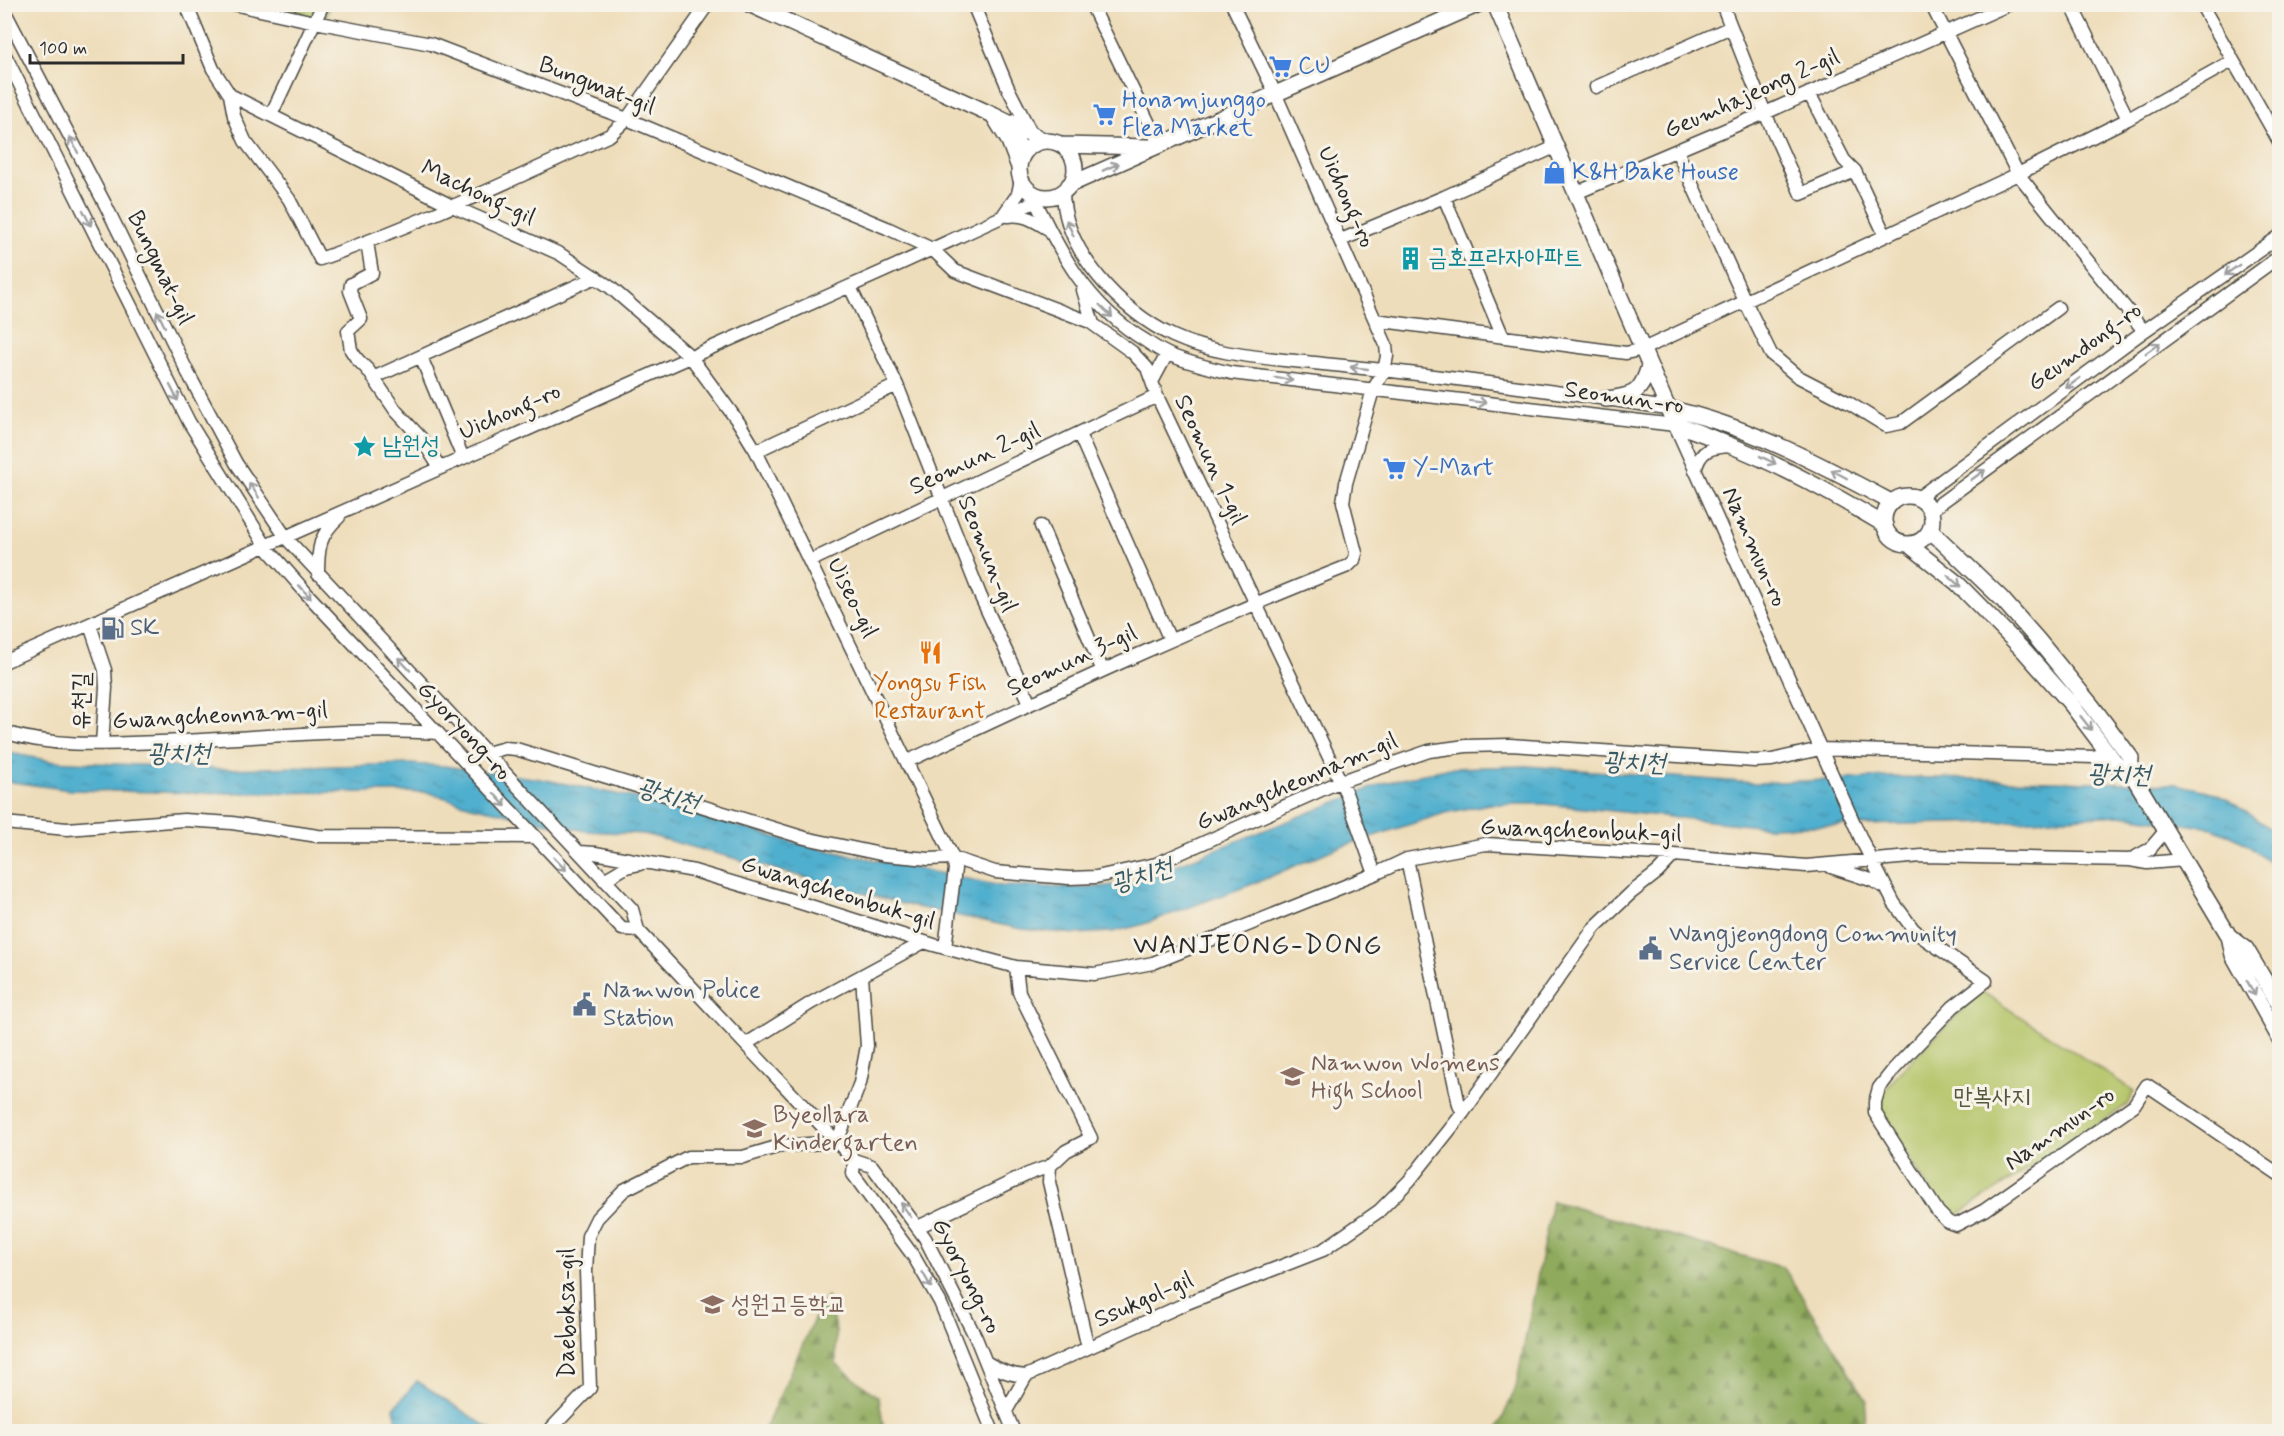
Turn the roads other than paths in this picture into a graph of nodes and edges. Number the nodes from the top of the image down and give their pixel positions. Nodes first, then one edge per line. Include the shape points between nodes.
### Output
1 (186, 4) edge
2 (233, 4) edge
3 (323, 4) edge
4 (708, 4) edge
5 (749, 4) edge
6 (973, 4) edge
7 (1091, 4) edge
8 (1232, 4) edge
9 (1479, 4) edge
10 (1495, 4) edge
11 (1722, 4) edge
12 (1931, 4) edge
13 (2010, 4) edge
14 (2071, 4) edge
15 (2201, 4) edge
16 (4, 10) edge
17 (315, 22) junction
18 (1731, 27) junction
19 (1944, 33) junction
20 (4, 53) edge
21 (2232, 61) junction
22 (1596, 87) dead end
23 (1008, 88) junction
24 (1275, 93) junction
25 (1809, 93) junction
26 (230, 95) junction
27 (1765, 113) junction
28 (271, 115) junction
29 (993, 115) junction
30 (2128, 119) junction
31 (627, 120) junction
32 (1015, 126) junction
33 (1039, 138) junction
34 (2280, 142) edge
35 (1062, 145) junction
36 (1156, 146) junction
37 (1555, 147) junction
38 (1677, 151) junction
39 (1021, 168) junction
40 (1855, 171) junction
41 (2018, 174) junction
42 (1066, 188) junction
43 (1576, 193) junction
44 (1038, 196) junction
45 (1444, 197) junction
46 (452, 206) junction
47 (1001, 217) junction
48 (1050, 230) junction
49 (1885, 235) junction
50 (2280, 236) edge
51 (1341, 240) junction
52 (367, 242) junction
53 (932, 249) junction
54 (2280, 256) edge
55 (1089, 262) junction
56 (1074, 273) junction
57 (596, 277) junction
58 (1082, 286) junction
59 (850, 287) junction
60 (1745, 301) junction
61 (2058, 308) dead end
62 (1375, 320) junction
63 (1093, 324) junction
64 (2144, 331) junction
65 (1503, 337) junction
66 (1643, 350) junction
67 (1167, 354) junction
68 (690, 356) junction
69 (421, 357) junction
70 (1649, 366) junction
71 (1384, 370) junction
72 (373, 378) junction
73 (1152, 382) junction
74 (897, 385) junction
75 (1373, 390) junction
76 (1156, 396) junction
77 (1605, 399) junction
78 (1667, 408) junction
79 (1675, 425) junction
80 (1079, 434) junction
81 (1732, 446) junction
82 (756, 451) junction
83 (463, 458) junction
84 (440, 468) junction
85 (1695, 471) junction
86 (941, 497) junction
87 (1919, 497) junction
88 (1891, 502) junction
89 (1931, 510) junction
90 (347, 511) junction
91 (1885, 525) junction
92 (1041, 526) dead end
93 (1930, 530) junction
94 (287, 539) junction
95 (1908, 544) junction
96 (267, 548) junction
97 (810, 561) junction
98 (318, 574) junction
99 (1255, 603) junction
100 (90, 625) junction
101 (1170, 640) junction
102 (2038, 640) junction
103 (2025, 652) junction
104 (4, 662) edge
105 (1102, 669) junction
106 (1030, 703) junction
107 (4, 732) edge
108 (438, 733) junction
109 (102, 743) junction
110 (1820, 749) junction
111 (2109, 752) junction
112 (487, 753) junction
113 (908, 761) junction
114 (2130, 771) junction
115 (1342, 788) junction
116 (4, 824) edge
117 (2165, 828) junction
118 (534, 837) junction
119 (580, 852) junction
120 (1674, 855) junction
121 (1407, 859) junction
122 (1871, 860) junction
123 (2130, 860) junction
124 (2184, 860) junction
125 (647, 863) junction
126 (954, 864) junction
127 (1827, 865) junction
128 (1375, 874) junction
129 (604, 880) junction
130 (1886, 888) junction
131 (638, 930) junction
132 (2229, 936) junction
133 (924, 942) junction
134 (945, 948) junction
135 (1016, 967) junction
136 (862, 976) junction
137 (2280, 1006) edge
138 (2280, 1039) edge
139 (746, 1044) junction
140 (1463, 1113) junction
141 (837, 1143) junction
142 (854, 1160) junction
143 (1050, 1166) junction
144 (2280, 1175) edge
145 (918, 1227) junction
146 (1088, 1348) junction
147 (986, 1362) junction
148 (1026, 1376) junction
149 (1006, 1410) junction
150 (548, 1431) edge
151 (993, 1431) edge
152 (1014, 1431) edge

1 - 26 street via 213,69
2 - 17 street, Bungmat-gil
3 - 17 street
4 - 31 street
5 - 29 main road
6 - 23 street
7 - 36 street
8 - 24 street, Uichong-ro
9 - 24 main road
10 - 37 main road, Nammun-ro
11 - 18 street
12 - 19 street
13 - 19 street, Geumhajeong 2-gil
14 - 30 street
15 - 21 street
94 -> 16 street, Bungmat-gil via 236,463
17 - 28 street
17 - 31 street, Bungmat-gil via 431,44
18 - 22 street
18 - 27 street
19 - 25 street, Geumhajeong 2-gil
19 - 41 street
20 -> 96 street, Bungmat-gil via 189,422
21 - 30 street
21 - 34 street
23 - 32 street
23 - 33 street
24 - 36 main road
24 - 51 street, Uichong-ro
25 - 27 street, Geumhajeong 2-gil
25 - 40 street via 1844,160
26 - 28 street, Machong-gil
26 - 52 street via 245,141 289,199 320,259
27 - 38 street, Geumhajeong 2-gil
27 - 40 street via 1801,194
28 - 46 street, Machong-gil
29 - 32 main road
29 - 39 main road
30 - 41 street
31 - 46 street via 610,135
31 - 53 street, Bungmat-gil
32 - 33 main road
32 - 39 street
33 - 35 main road
33 - 39 main road via 1030,146
35 - 36 main road
35 - 42 main road via 1074,168
42 -> 36 main road
37 - 43 main road, Nammun-ro
37 - 45 street
38 - 43 street, Geumhajeong 2-gil
38 - 60 street
39 - 44 main road
39 - 47 street, Uichong-ro via 1018,194
40 - 49 street
41 - 49 street
41 - 64 street
42 - 44 main road
55 -> 42 street, Seomun-ro via 1067,222 1063,205
43 - 66 main road, Nammun-ro
44 - 47 street, Uichong-ro
44 - 48 street, Seomun-ro
45 - 51 street
45 - 65 street
46 - 52 street
46 - 57 street, Machong-gil via 560,254
47 - 48 street via 1017,214
47 - 53 street, Uichong-ro
48 - 56 street, Seomun-ro
49 - 60 street
50 -> 64 street, Geumdong-ro
51 - 62 street, Uichong-ro
52 - 72 street via 372,273 351,284 361,319 348,332 348,338 351,350
53 - 59 street, Uichong-ro
53 - 63 street, Seomun 1-gil via 955,271
89 -> 54 street, Geumdong-ro
55 - 56 street
71 -> 55 street, Seomun-ro via 1234,354 1203,347 1173,336 1119,300
56 - 58 street, Seomun-ro
57 - 68 street, Machong-gil
57 - 69 street
58 - 63 street
58 -> 67 street, Seomun-ro via 1107,313
59 - 68 street, Uichong-ro
59 - 74 street, Seomun-gil
60 - 61 street via 1771,354 1797,376 1886,426 1901,423
60 - 66 street
62 - 65 street
62 - 71 street, Uichong-ro via 1386,345
63 - 73 street, Seomun 1-gil via 1132,352 1147,368
64 -> 87 street, Geumdong-ro
65 - 66 street via 1626,352
66 - 70 main road, Nammun-ro
67 - 73 street
67 -> 75 street, Seomun-ro via 1231,372
68 - 82 street, Uiseo-gil
68 - 83 street, Uichong-ro
69 - 72 street
69 - 83 street
70 - 77 main road via 1645,381 1635,392
70 - 78 main road, Nammun-ro
71 - 75 street
71 - 77 street, Seomun-ro
72 - 84 street
73 - 76 street, Seomun 1-gil
74 - 82 street
74 - 86 street, Seomun-gil
75 -> 79 street, Seomun-ro
75 - 99 street via 1343,502 1356,553 1354,560 1348,566
76 - 80 street, Seomun 2-gil
76 - 99 street, Seomun 1-gil
77 - 78 street, Seomun-ro
78 - 79 main road, Nammun-ro
88 -> 78 main road, Seomun-ro via 1772,442 1724,423
79 - 81 main road, Seomun-ro
79 - 85 street, Nammun-ro
80 - 86 street, Seomun 2-gil
80 - 101 street
81 - 85 street via 1708,450 1700,456
81 -> 91 main road, Seomun-ro via 1820,486
82 - 97 street, Uiseo-gil
83 - 84 street, Uichong-ro
84 - 90 street, Uichong-ro
85 - 110 street, Nammun-ro
86 - 97 street, Seomun 2-gil
86 - 106 street, Seomun-gil via 980,595
87 - 88 main road, Geumdong-ro via 1905,495
87 - 89 main road
88 - 91 main road
89 - 93 main road
90 - 94 street, Uichong-ro
90 - 98 street via 323,536
91 - 95 main road via 1893,538
92 - 105 street
93 - 95 main road via 1923,539
93 - 102 main road via 2001,598
94 - 96 street, Uichong-ro
94 - 98 street, Gyoryong-ro
95 -> 103 main road via 1957,583
96 - 100 street, Uichong-ro
96 -> 108 street, Gyoryong-ro
97 - 113 street, Uiseo-gil
112 -> 98 street, Gyoryong-ro
99 - 101 street, Seomun 3-gil
99 - 115 street, Seomun 1-gil
100 - 104 street, Uichong-ro
100 - 109 street, 유천길 via 105,670
101 - 105 street, Seomun 3-gil
102 - 103 main road
102 - 114 main road via 2131,758
103 -> 111 main road
105 - 106 street, Seomun 3-gil
106 - 113 street, Seomun 3-gil
107 - 109 street, Gwangcheonnam-gil via 59,744
108 - 109 street, Gwangcheonnam-gil via 344,731
108 -> 118 street, Gyoryong-ro
110 - 111 street, Gwangcheonnam-gil via 2094,757
110 - 115 street, Gwangcheonnam-gil via 1755,761 1510,745 1463,746 1429,751
110 - 122 street, Nammun-ro
111 - 114 main road via 2117,765
112 - 119 street, Gyoryong-ro
112 - 126 street, Gwangcheonnam-gil via 516,749 806,838 885,855
113 - 126 street, Uiseo-gil
114 - 117 main road
115 - 126 street, Gwangcheonnam-gil via 1173,857 1122,872 1069,878
115 - 128 street, Seomun 1-gil
116 - 118 street via 67,829 184,820 318,836
117 - 123 street via 2150,849
117 - 124 main road
118 -> 131 street, Gyoryong-ro via 622,929
119 - 125 street, Gwangcheonbuk-gil
119 - 129 street, Gyoryong-ro
120 - 121 street, Gwangcheonbuk-gil via 1486,844
120 - 127 street, Gwangcheonbuk-gil
120 - 140 street, Ssukgol-gil via 1595,927
121 - 128 street, Gwangcheonbuk-gil
121 - 140 street
122 - 123 street, Gwangcheonbuk-gil via 1922,856
122 - 127 street, Gwangcheonbuk-gil
122 - 130 street
123 - 124 street, Gwangcheonbuk-gil
124 - 132 main road
125 - 129 street via 626,867
125 - 133 street, Gwangcheonbuk-gil via 677,867
126 - 134 street
127 - 130 street
128 - 135 street, Gwangcheonbuk-gil via 1153,963 1094,974
129 - 131 street, Gyoryong-ro via 632,909
130 - 144 street, Nammun-ro via 1913,929 1986,981 1953,1007 1894,1069 1879,1088 1875,1102 1875,1113 1948,1222 1956,1225 1985,1210 2134,1105 2147,1085
131 - 139 street, Gyoryong-ro
132 - 137 main road via 2246,949
132 -> 138 main road via 2233,955
133 - 134 street, Gwangcheonbuk-gil
133 - 136 street
134 - 135 street, Gwangcheonbuk-gil
135 - 143 street via 1019,992 1091,1138 1066,1151
136 - 139 street
136 - 141 street via 867,1046 860,1083
139 - 141 street, Gyoryong-ro
140 - 146 street, Ssukgol-gil via 1398,1194 1323,1250 1187,1303
141 - 142 street, Gyoryong-ro
141 - 150 street, Daeboksa-gil via 780,1146 743,1157 688,1157 624,1190 597,1218 588,1236 590,1388
145 -> 142 street, Gyoryong-ro via 872,1166
142 -> 151 street, Gyoryong-ro via 853,1174 914,1257 940,1302
143 - 145 street
143 - 146 street, Ssukgol-gil via 1049,1182
145 - 147 street, Gyoryong-ro
146 - 148 street
147 - 148 street via 1002,1372
147 - 149 street, Gyoryong-ro
148 - 149 street
149 - 152 street, Gyoryong-ro

